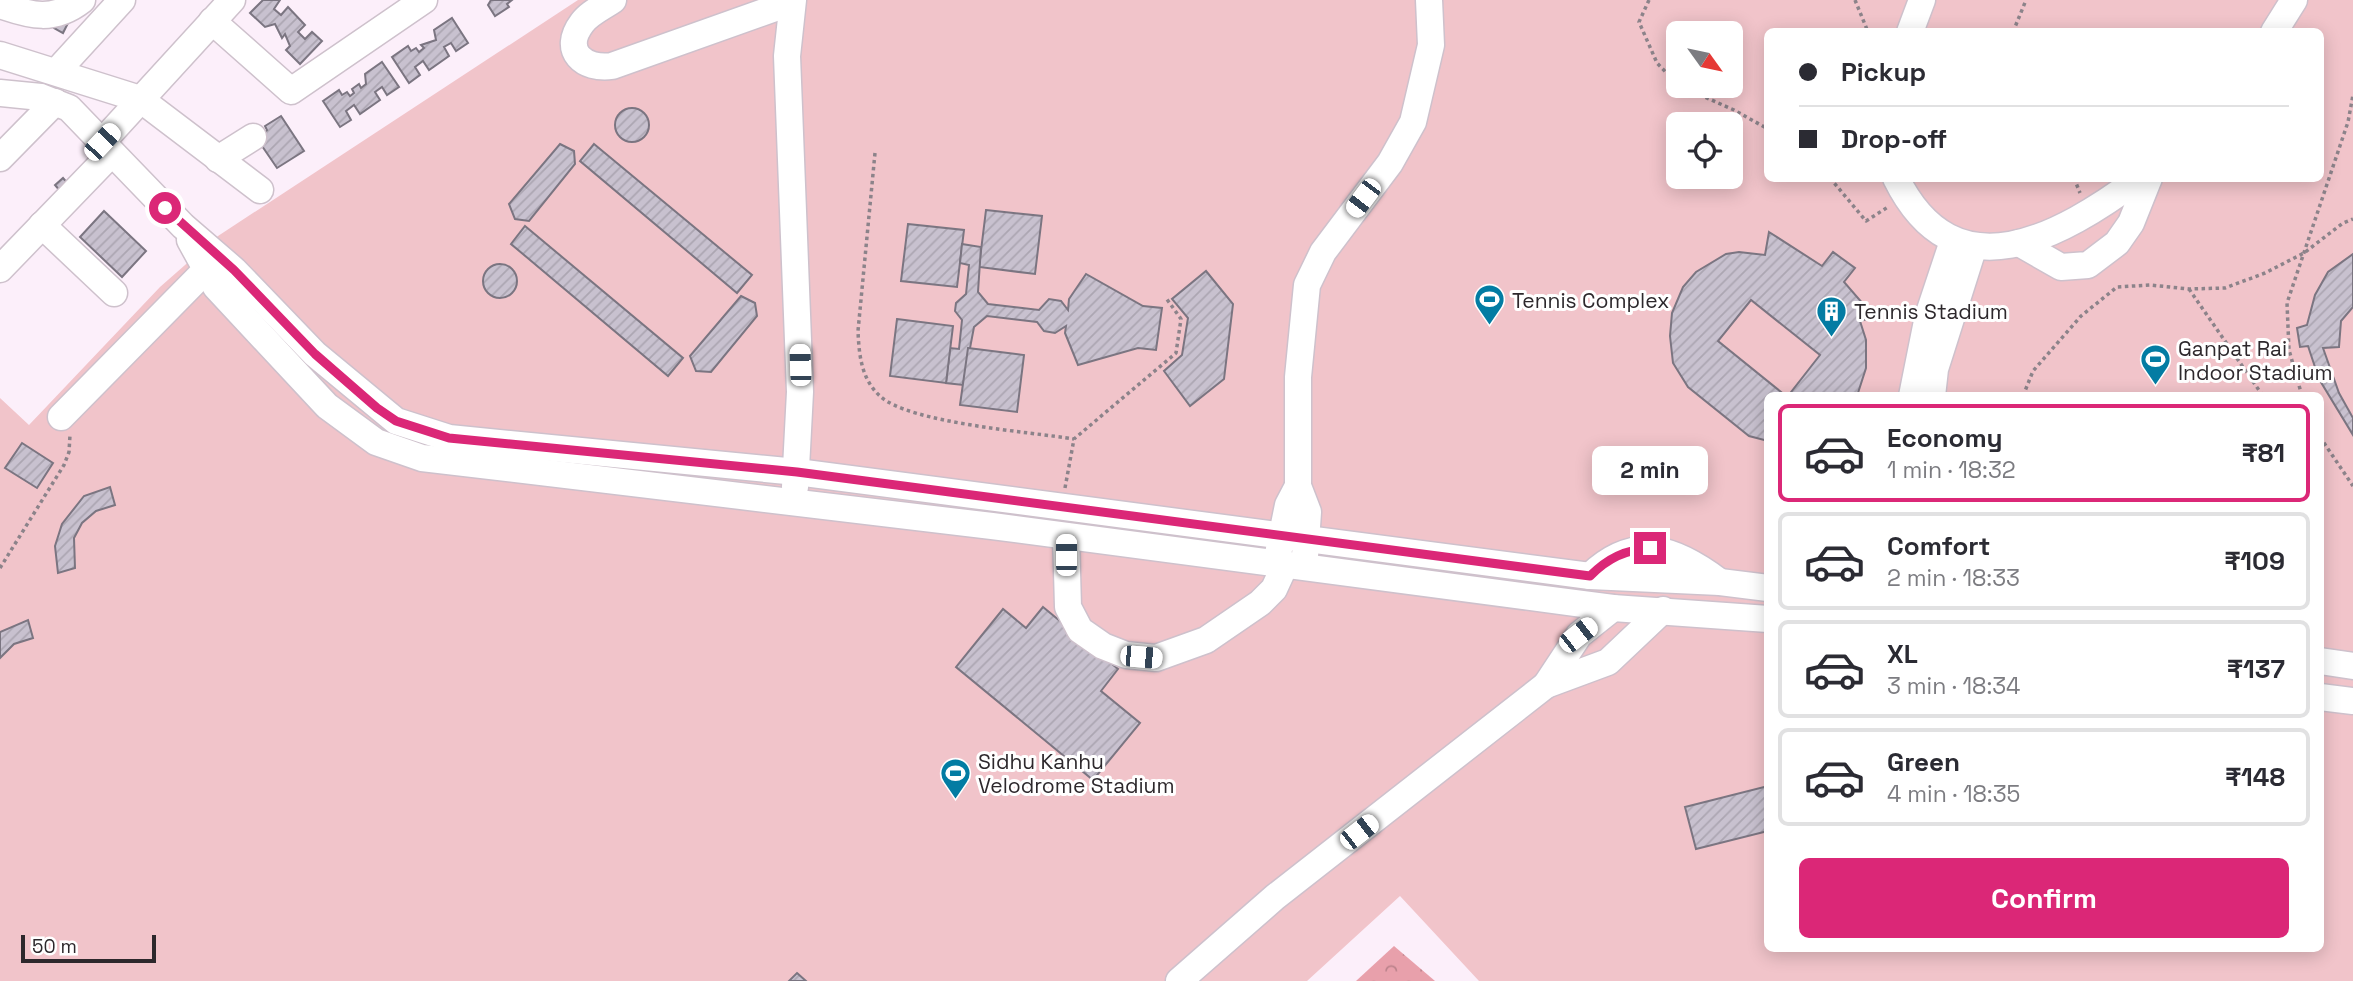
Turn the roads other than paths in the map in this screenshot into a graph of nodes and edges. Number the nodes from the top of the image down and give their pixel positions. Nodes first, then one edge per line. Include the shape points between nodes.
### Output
1 (82, 0) edge
2 (122, 0) edge
3 (232, 0) edge
4 (424, 0) edge
5 (613, 0) edge
6 (1429, 0) edge
7 (1922, 0) edge
8 (2294, 0) edge
9 (793, 1) edge
10 (0, 5) edge
11 (212, 21) junction
12 (1912, 28) edge
13 (2276, 28) edge
14 (0, 55) edge
15 (57, 71) junction
16 (0, 93) edge
17 (140, 99) junction
18 (55, 103) junction
19 (253, 137) dead end
20 (107, 147) junction
21 (0, 158) edge
22 (218, 159) junction
23 (2135, 182) edge
24 (2147, 182) edge
25 (1901, 187) edge
26 (260, 191) dead end
27 (42, 225) junction
28 (183, 226) junction
29 (2020, 243) junction
30 (1964, 244) junction
31 (0, 269) edge
32 (206, 270) junction
33 (114, 293) dead end
34 (1935, 369) junction
35 (1913, 392) edge
36 (1932, 392) edge
37 (1943, 392) edge
38 (61, 418) road end
39 (797, 472) junction
40 (793, 503) junction
41 (1066, 536) junction
42 (1294, 539) junction
43 (1631, 549) junction
44 (1289, 565) junction
45 (1590, 576) junction
46 (1635, 578) junction
47 (1720, 582) junction
48 (1764, 588) edge
49 (1613, 608) junction
50 (1663, 610) junction
51 (1764, 619) edge
52 (2324, 662) edge
53 (2353, 666) edge
54 (1546, 685) junction
55 (2324, 697) edge
56 (2353, 701) edge
57 (1180, 981) edge

1 - 10 street via 67,11 42,16
2 - 15 street
3 - 11 street
4 - 11 street via 291,91
5 - 9 street via 587,17 576,34 577,53 593,68 612,66
6 - 42 street via 1431,45 1413,122 1390,163 1323,252 1307,285 1298,377 1298,486 1287,505
7 - 12 street
8 - 13 street
9 - 39 street via 787,56 800,392
11 - 17 street
14 - 15 street
15 - 17 street
16 - 18 street
17 - 20 street
17 - 22 street
18 - 20 street via 69,108
18 - 21 street
19 - 22 street
20 - 27 street
20 - 28 street
22 - 26 street
23 - 29 street via 2103,206 2051,234
24 - 29 street via 2131,223 2117,243 2088,265 2061,267
25 - 30 street via 1940,234
27 - 31 street
27 - 33 street
28 - 32 street
28 - 39 street via 234,270 315,354 396,421 449,438
29 - 30 street via 1995,249
30 - 34 street
30 - 35 street via 1928,316
32 - 38 street
32 - 40 street via 216,287 301,380 350,426 376,442 422,458 460,464
34 - 36 street
34 - 37 street
39 - 40 street
39 - 42 street
40 - 41 street
41 - 44 street
41 - 44 street via 1068,607 1080,630 1126,655 1156,658 1206,640 1260,603
42 - 44 street
42 - 45 street
43 - 45 street via 1605,561
43 - 46 street
43 - 47 street via 1650,548 1685,559
44 - 49 street
45 - 46 street
46 - 47 street
47 - 48 street
49 - 50 street
49 - 54 street via 1578,635
50 - 51 street
50 - 54 street via 1608,662
52 - 53 street
54 - 57 street via 1275,897
55 - 56 street

